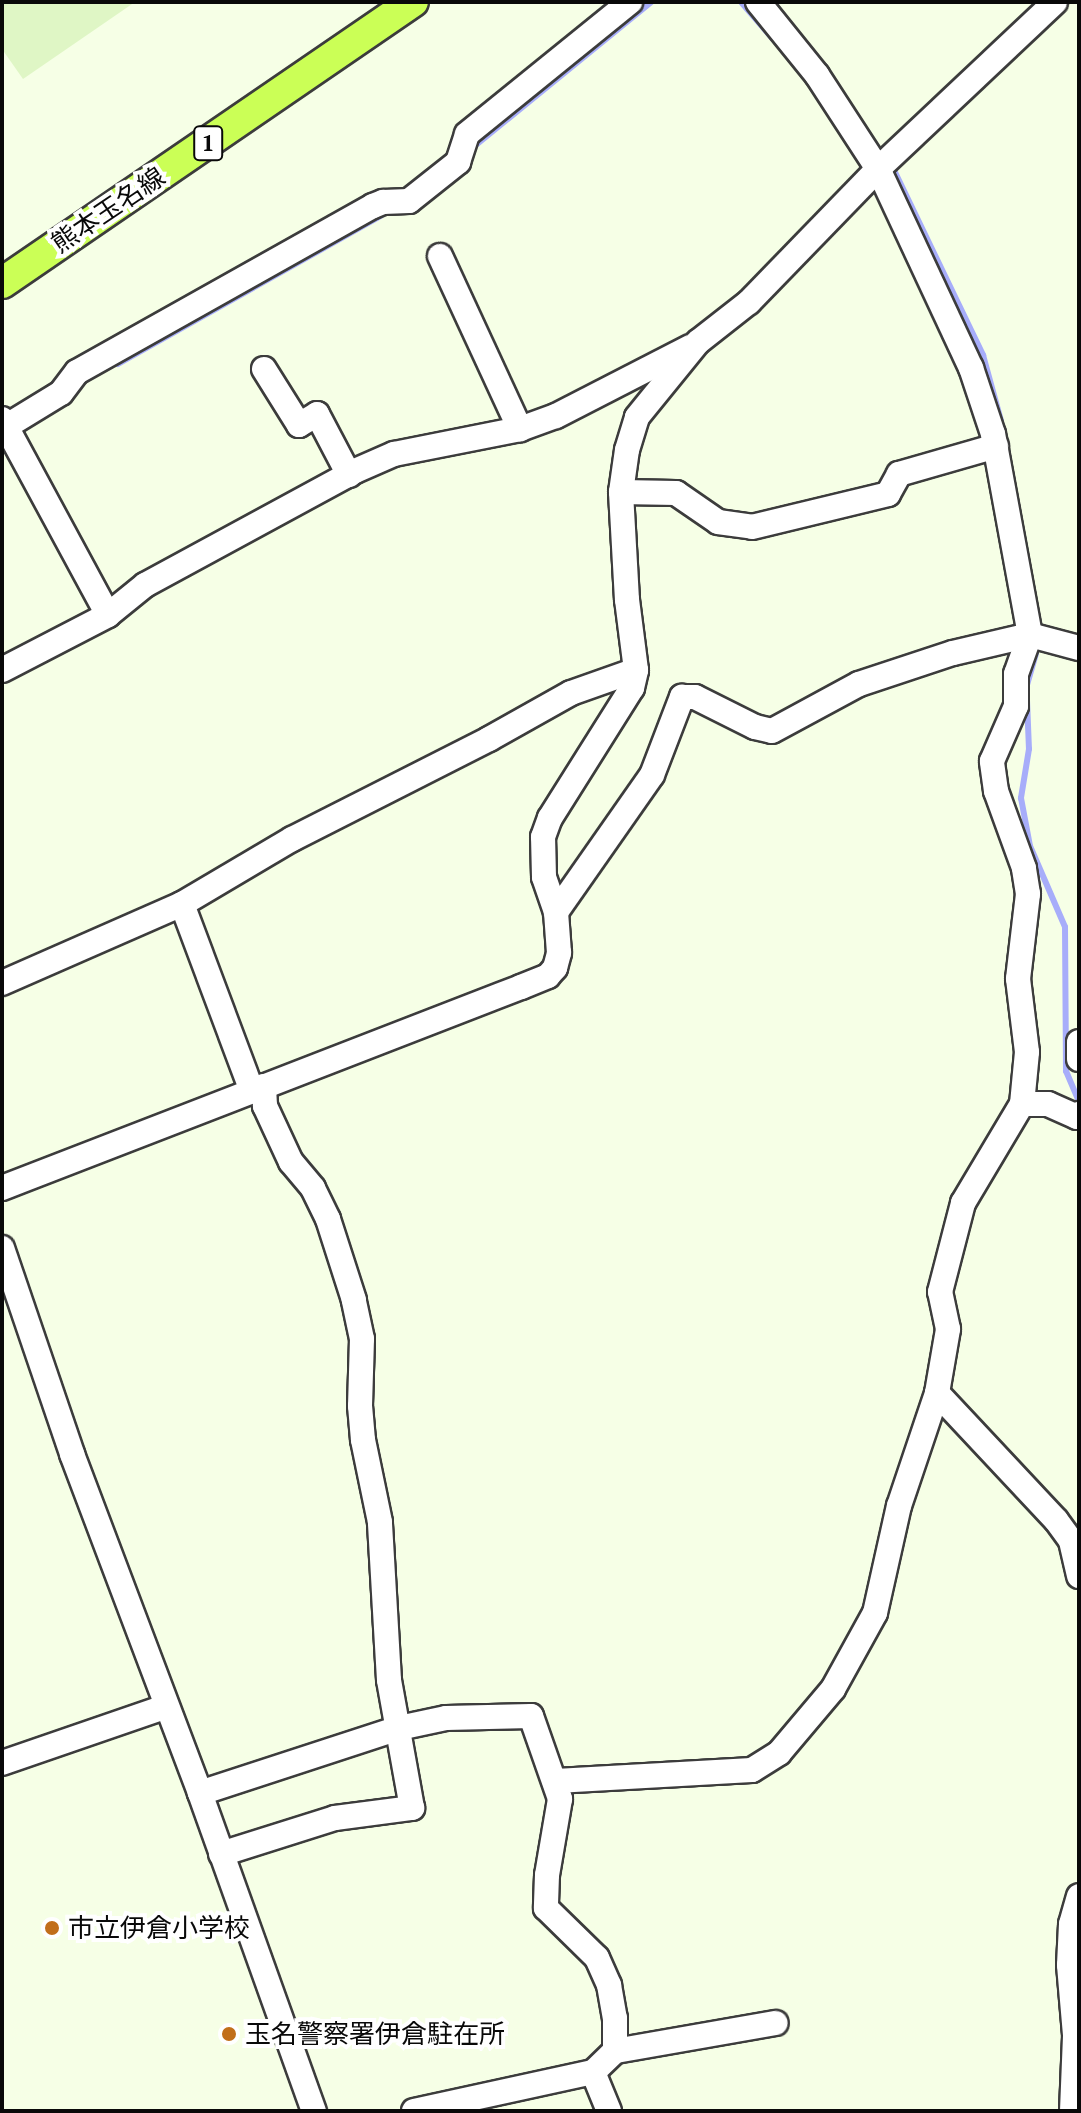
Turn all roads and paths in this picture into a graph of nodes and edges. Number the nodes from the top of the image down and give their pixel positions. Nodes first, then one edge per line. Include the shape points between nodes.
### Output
1 (413, 2) edge
2 (630, 2) edge
3 (758, 2) edge
4 (1055, 2) edge
5 (878, 169) junction
6 (440, 256) dead end
7 (2, 283) edge
8 (698, 342) junction
9 (264, 369) dead end
10 (3, 425) edge
11 (520, 429) junction
12 (996, 446) junction
13 (349, 475) junction
14 (621, 492) junction
15 (108, 615) junction
16 (1030, 635) junction
17 (1079, 648) edge
18 (2, 670) edge
19 (636, 670) junction
20 (182, 904) junction
21 (556, 912) junction
22 (2, 983) edge
23 (1079, 1042) edge
24 (1079, 1059) edge
25 (258, 1088) junction
26 (1022, 1104) junction
27 (1079, 1114) edge
28 (2, 1188) edge
29 (2, 1248) edge
30 (6, 1279) edge
31 (937, 1393) junction
32 (1075, 1540) edge
33 (1079, 1576) edge
34 (165, 1707) junction
35 (399, 1728) junction
36 (2, 1763) edge
37 (556, 1781) junction
38 (200, 1793) junction
39 (221, 1854) junction
40 (1079, 1896) edge
41 (776, 2023) dead end
42 (615, 2051) junction
43 (593, 2072) junction
44 (314, 2111) edge
45 (414, 2111) edge
46 (609, 2111) edge
47 (1072, 2111) edge

1 - 7 main road, 熊本玉名線 / 1
2 - 10 street via 467,134 458,162 409,201 373,206 77,372 61,393
3 - 5 street via 817,75
4 - 5 street
5 - 8 street via 749,302
5 - 12 street via 971,368
6 - 11 street
8 - 11 street via 556,416
8 - 14 street via 637,417
9 - 13 street via 299,425 317,414
10 - 15 street
11 - 13 street via 394,454
12 - 14 street via 899,474 888,494 752,527 718,522 676,493
12 - 16 street
13 - 15 street via 145,585
14 - 19 street
15 - 18 street
16 - 17 street
16 - 21 street via 859,684 772,731 695,697 682,697 652,775
16 - 26 street via 1016,674 1016,706 992,761 1028,894 1018,979 1027,1052
19 - 20 street via 571,693 292,839
19 - 21 street via 632,688 543,837 544,877
20 - 22 street
20 - 25 street
21 - 25 street via 559,953 548,976
23 - 24 street
25 - 28 street
25 - 35 street via 291,1162 313,1188 328,1219 354,1300 362,1339 363,1440 380,1522 389,1680
26 - 27 street via 1048,1104
26 - 31 street via 963,1203 940,1292 948,1329
29 - 30 street
30 - 34 street
31 - 32 street
31 - 37 street via 899,1506 875,1613 833,1689 779,1753 752,1770
32 - 33 street
34 - 36 street
34 - 38 street
35 - 37 street via 446,1718 531,1716
35 - 38 street
35 - 39 street via 412,1808 335,1818
37 - 42 street via 560,1799 546,1908 597,1958 609,1985
38 - 39 street
39 - 44 street
40 - 47 street via 1069,1965 1075,2035
41 - 42 street
42 - 43 street
43 - 45 street
43 - 46 street

